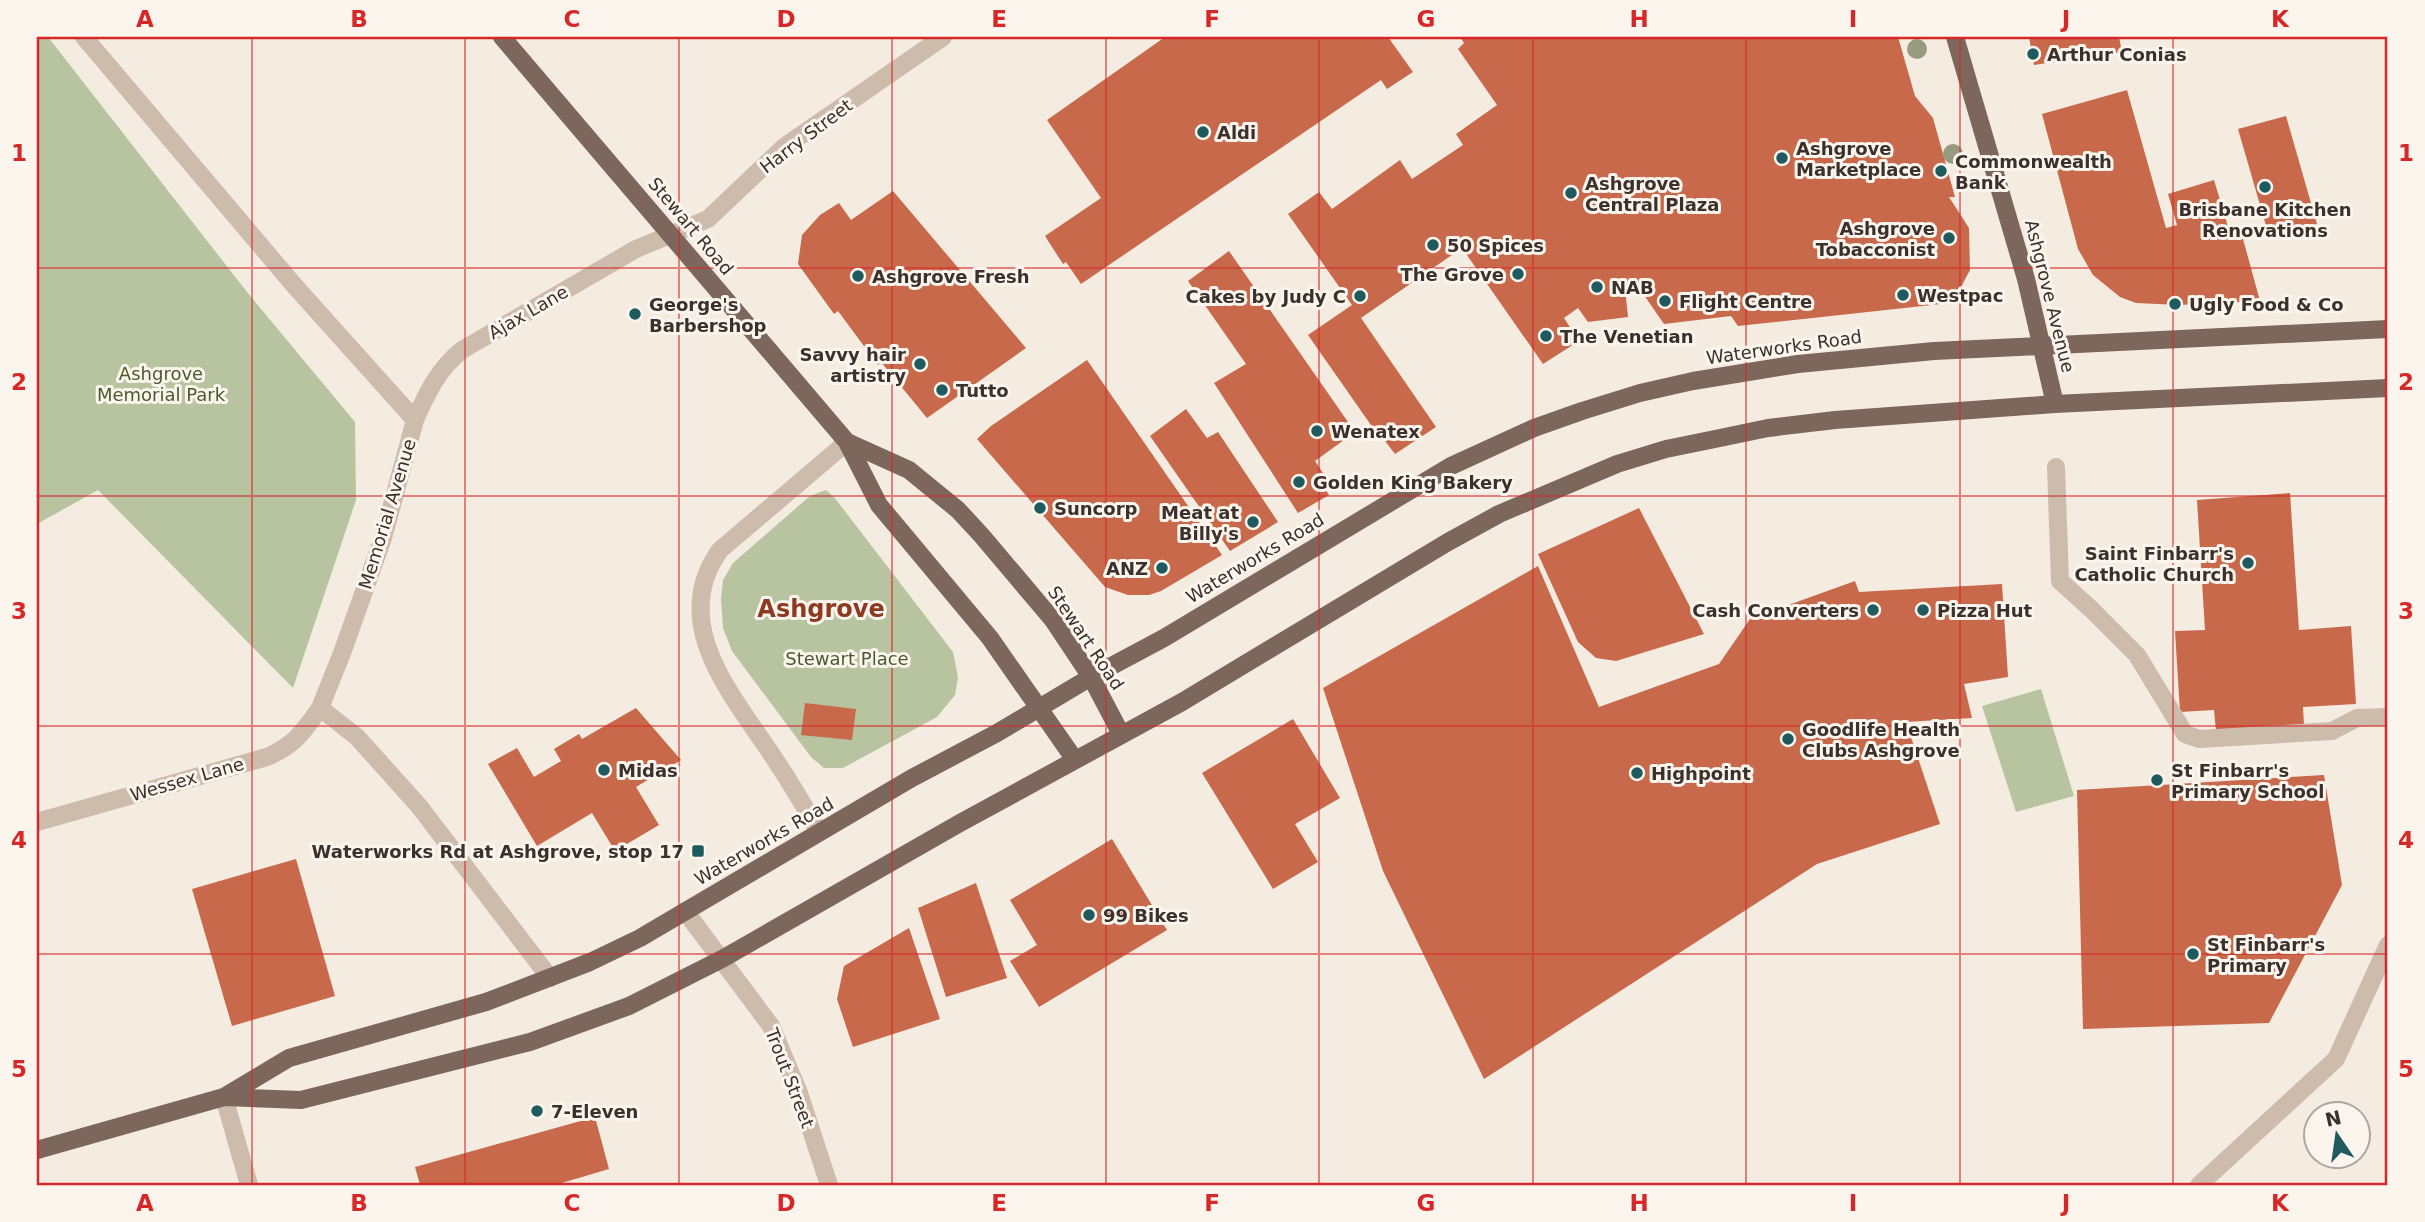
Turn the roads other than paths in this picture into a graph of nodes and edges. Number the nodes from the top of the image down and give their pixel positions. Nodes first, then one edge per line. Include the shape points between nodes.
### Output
1 (84, 37) edge
2 (502, 37) edge
3 (943, 37) edge
4 (1955, 37) edge
5 (671, 235) junction
6 (2388, 329) edge
7 (2043, 346) junction
8 (2388, 388) edge
9 (2055, 404) junction
10 (415, 421) junction
11 (847, 442) junction
12 (2056, 467) dead end
13 (1091, 677) junction
14 (320, 708) junction
15 (1040, 708) junction
16 (2388, 717) edge
17 (1121, 734) junction
18 (1075, 760) junction
19 (37, 822) edge
20 (819, 832) junction
21 (685, 911) junction
22 (2388, 945) edge
23 (722, 959) junction
24 (550, 978) junction
25 (224, 1097) junction
26 (37, 1150) edge
27 (249, 1185) edge
28 (829, 1185) edge
29 (2199, 1185) edge

1 - 10 street, Memorial Avenue
2 - 5 main road, Stewart Road
3 - 5 street, Harry Street via 784,147 708,219
4 - 7 main road, Ashgrove Avenue
5 - 10 street, Ajax Lane via 636,249 462,350 438,374
5 - 11 main road, Stewart Road
6 - 7 main road, Waterworks Road
7 - 9 main road, Ashgrove Avenue
7 - 13 main road, Waterworks Road via 1877,356 1742,372 1640,393 1570,415 1451,466
8 - 9 main road, Waterworks Road
9 - 17 main road, Waterworks Road via 1768,428 1617,464 1499,514
10 - 14 street, Memorial Avenue via 383,538
11 - 13 main road, Stewart Road via 909,470 958,510 1053,620
11 - 15 main road, Stewart Road via 879,505 990,638
11 - 20 street via 720,550 703,586 702,621 713,663
12 - 16 street via 2060,581 2137,655 2185,734 2199,739 2332,731 2357,718
13 - 15 main road, Waterworks Road
13 - 17 main road, Stewart Road
14 - 19 street, Wessex Lane via 298,739 267,757
14 - 24 street via 357,737 419,806
15 - 18 main road, Stewart Road
15 - 20 main road, Waterworks Road
17 - 18 main road, Waterworks Road
18 - 23 main road, Waterworks Road
20 - 21 main road, Waterworks Road
21 - 23 street, Trout Street
21 - 24 main road, Waterworks Road via 640,938
22 - 29 street via 2336,1059
23 - 25 main road, Waterworks Road via 629,1006 477,1057 301,1100
23 - 28 street, Trout Street via 762,1012 783,1051
24 - 25 main road, Waterworks Road via 486,1002 289,1058
25 - 26 main road, Waterworks Road
25 - 27 street

